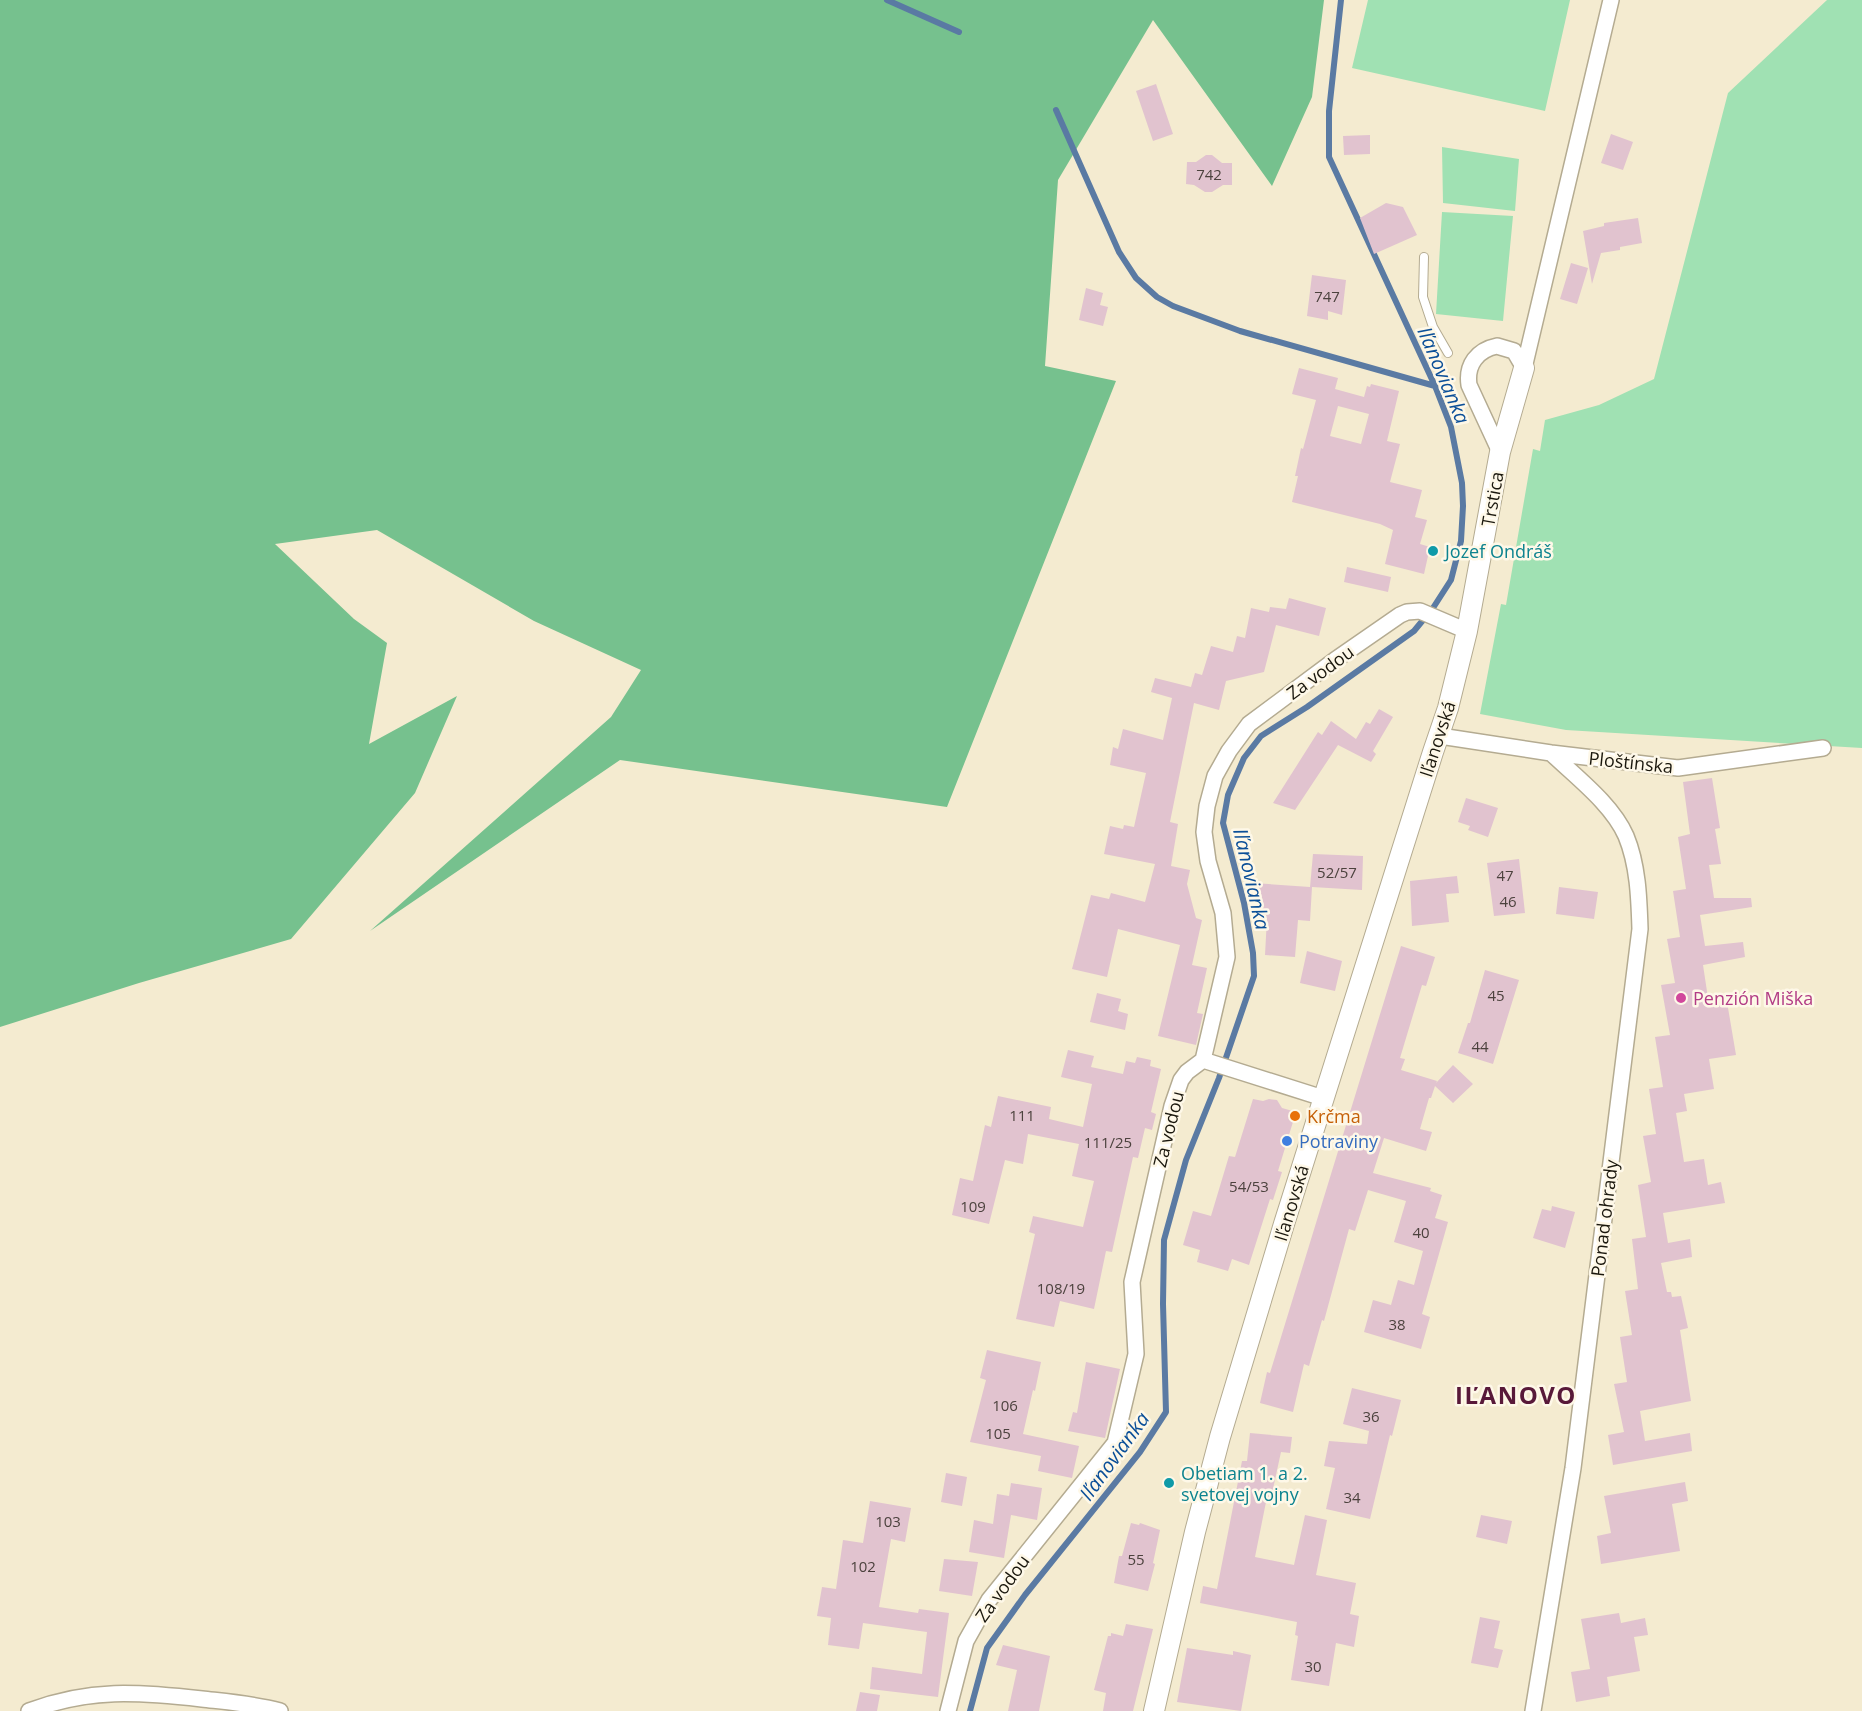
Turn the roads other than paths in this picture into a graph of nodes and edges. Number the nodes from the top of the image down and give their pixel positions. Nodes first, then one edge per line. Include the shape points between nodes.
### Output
1 (1611, 0) edge
2 (1424, 257) dead end
3 (1448, 352) dead end
4 (1524, 368) junction
5 (1500, 452) junction
6 (1467, 631) junction
7 (1440, 735) junction
8 (1823, 748) dead end
9 (1551, 753) junction
10 (1207, 1061) junction
11 (1323, 1098) junction
12 (29, 1711) edge
13 (280, 1711) edge
14 (948, 1711) edge
15 (1154, 1711) edge
16 (1533, 1711) edge

1 - 4 street
2 - 3 lane via 1423,297 1433,327
4 - 5 street, Trstica
4 - 5 street via 1514,351 1497,346 1478,356 1469,367 1468,385
5 - 6 street, Trstica
6 - 7 street, Iľanovská
6 - 10 street, Za vodou via 1420,611 1400,615 1262,714 1238,737 1215,776 1204,832 1223,913 1227,957
7 - 9 street, Ploštínska
7 - 11 street, Iľanovská
8 - 9 street, Ploštínska via 1678,768
9 - 16 street, Ponad ohrady via 1604,804 1626,836 1638,883 1640,929 1573,1468
10 - 11 street
10 - 14 street, Za vodou via 1181,1080 1167,1128 1132,1282 1136,1354 1115,1443 989,1600 966,1641
11 - 15 street, Iľanovská via 1194,1532
12 - 13 street via 70,1698 115,1692 251,1704

